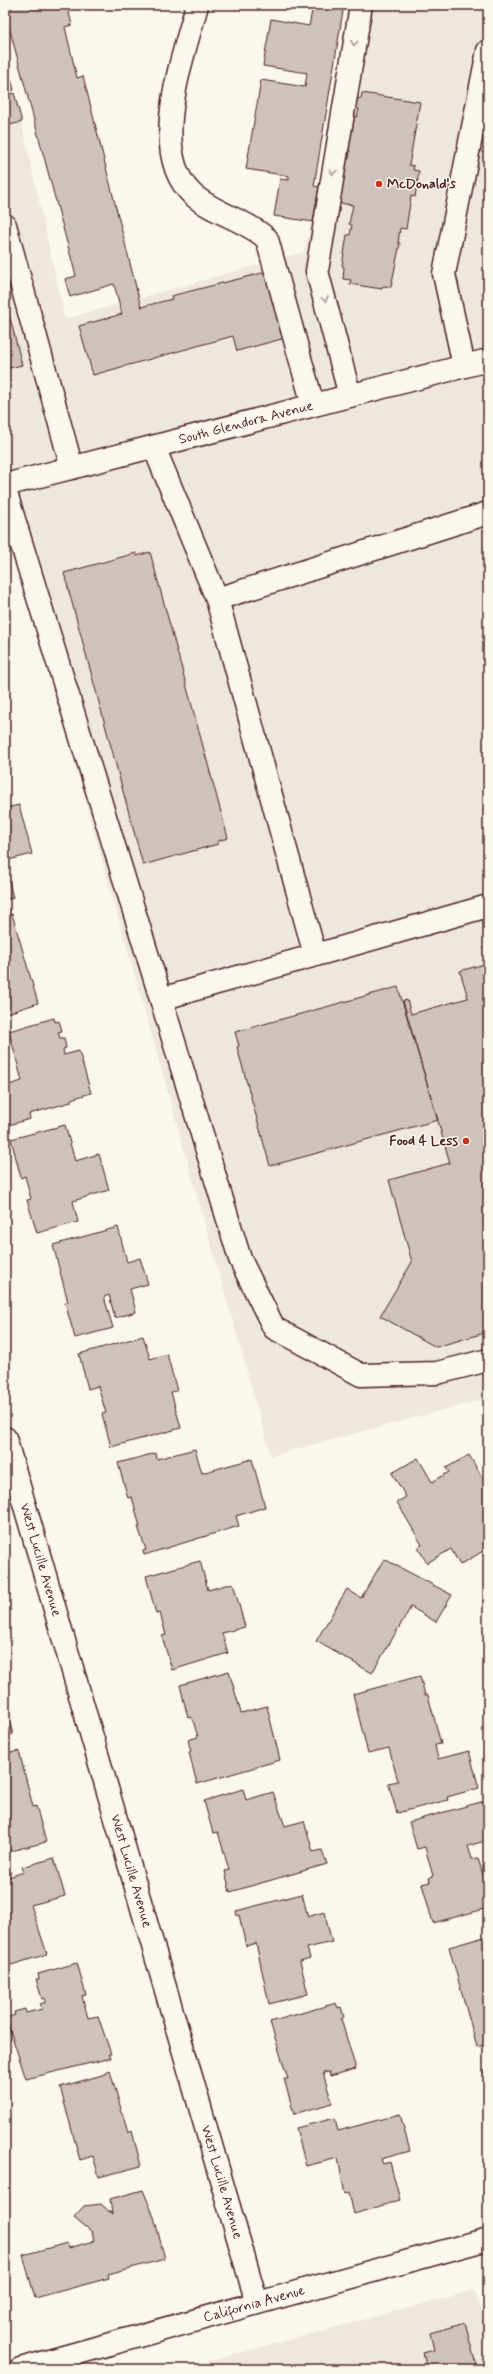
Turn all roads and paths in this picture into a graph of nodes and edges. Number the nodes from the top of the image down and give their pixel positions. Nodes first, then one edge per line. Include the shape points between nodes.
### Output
1 (197, 5) edge
2 (361, 5) edge
3 (488, 51) edge
4 (5, 225) edge
5 (488, 360) edge
6 (464, 366) junction
7 (350, 396) junction
8 (314, 405) junction
9 (154, 447) junction
10 (72, 468) junction
11 (5, 485) edge
12 (5, 490) edge
13 (488, 513) edge
14 (217, 599) junction
15 (488, 906) edge
16 (315, 956) junction
17 (161, 999) junction
18 (488, 1360) edge
19 (5, 1438) edge
20 (488, 2239) edge
21 (257, 2303) junction
22 (20, 2369) edge

1 - 8 street via 175,89 170,136 174,164 192,193 210,207 249,225 267,239
2 -> 7 street via 317,272
3 - 6 street via 444,274
4 - 10 street
5 - 6 street, South Glendora Avenue
6 - 7 street, South Glendora Avenue
7 - 8 street, South Glendora Avenue
8 - 9 street, South Glendora Avenue
9 - 10 street, South Glendora Avenue
9 - 14 street
10 - 11 street, South Glendora Avenue
12 - 17 street
13 - 14 street
14 - 16 street
15 - 16 street
16 - 17 street
17 - 18 street via 240,1259 274,1328 361,1375 437,1373
19 - 21 street, West Lucille Avenue
20 - 21 street, California Avenue
21 - 22 street, California Avenue

